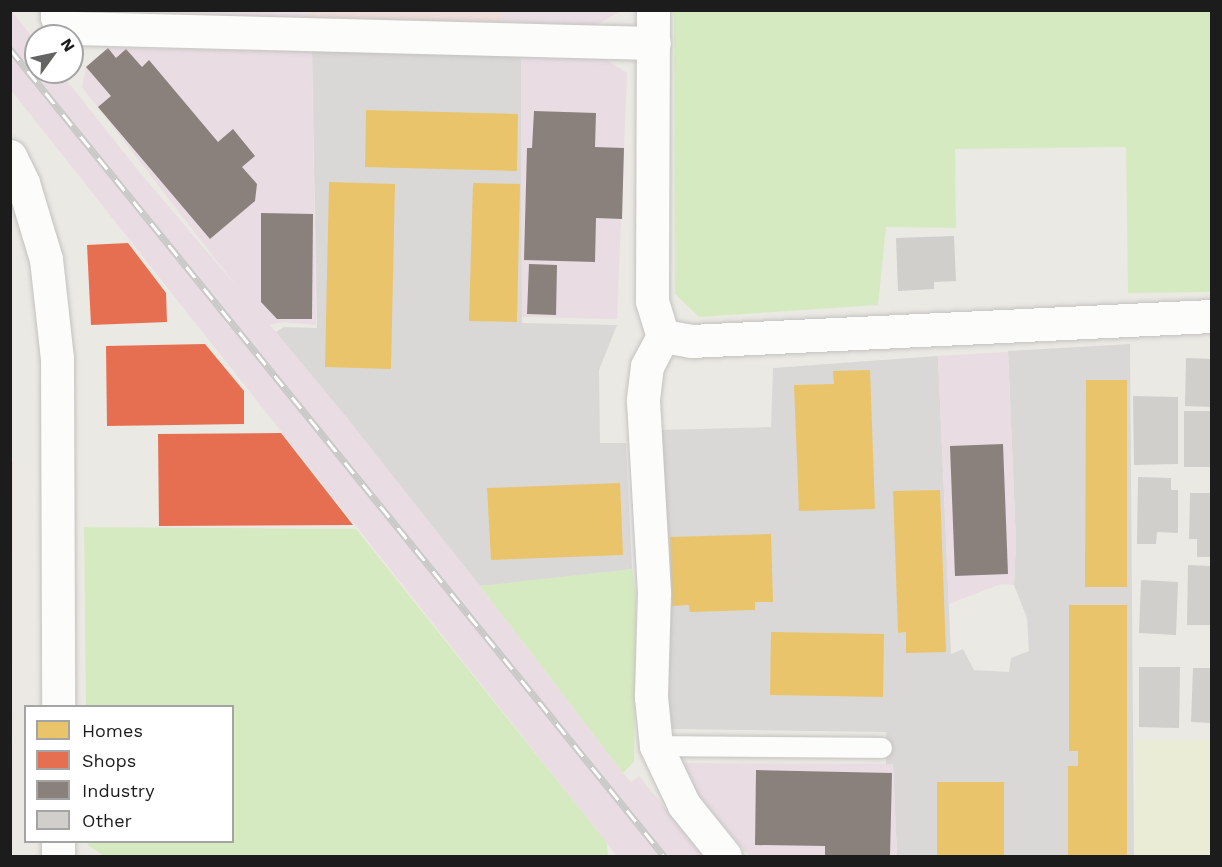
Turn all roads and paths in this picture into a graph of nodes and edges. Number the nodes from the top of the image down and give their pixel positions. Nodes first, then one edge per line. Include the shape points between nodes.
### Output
1 (57, 10) edge
2 (653, 10) edge
3 (654, 43) junction
4 (10, 156) edge
5 (1212, 316) edge
6 (663, 336) junction
7 (58, 705) edge
8 (656, 746) junction
9 (882, 748) dead end
10 (725, 856) edge

1 - 3 street via 57,17 73,28
2 - 3 street
3 - 6 street via 652,301
4 - 7 street via 23,183 46,259 57,358
5 - 6 street via 691,341
6 - 8 street via 647,366 643,401 654,593 651,697
8 - 9 lane
8 - 10 street via 684,805

